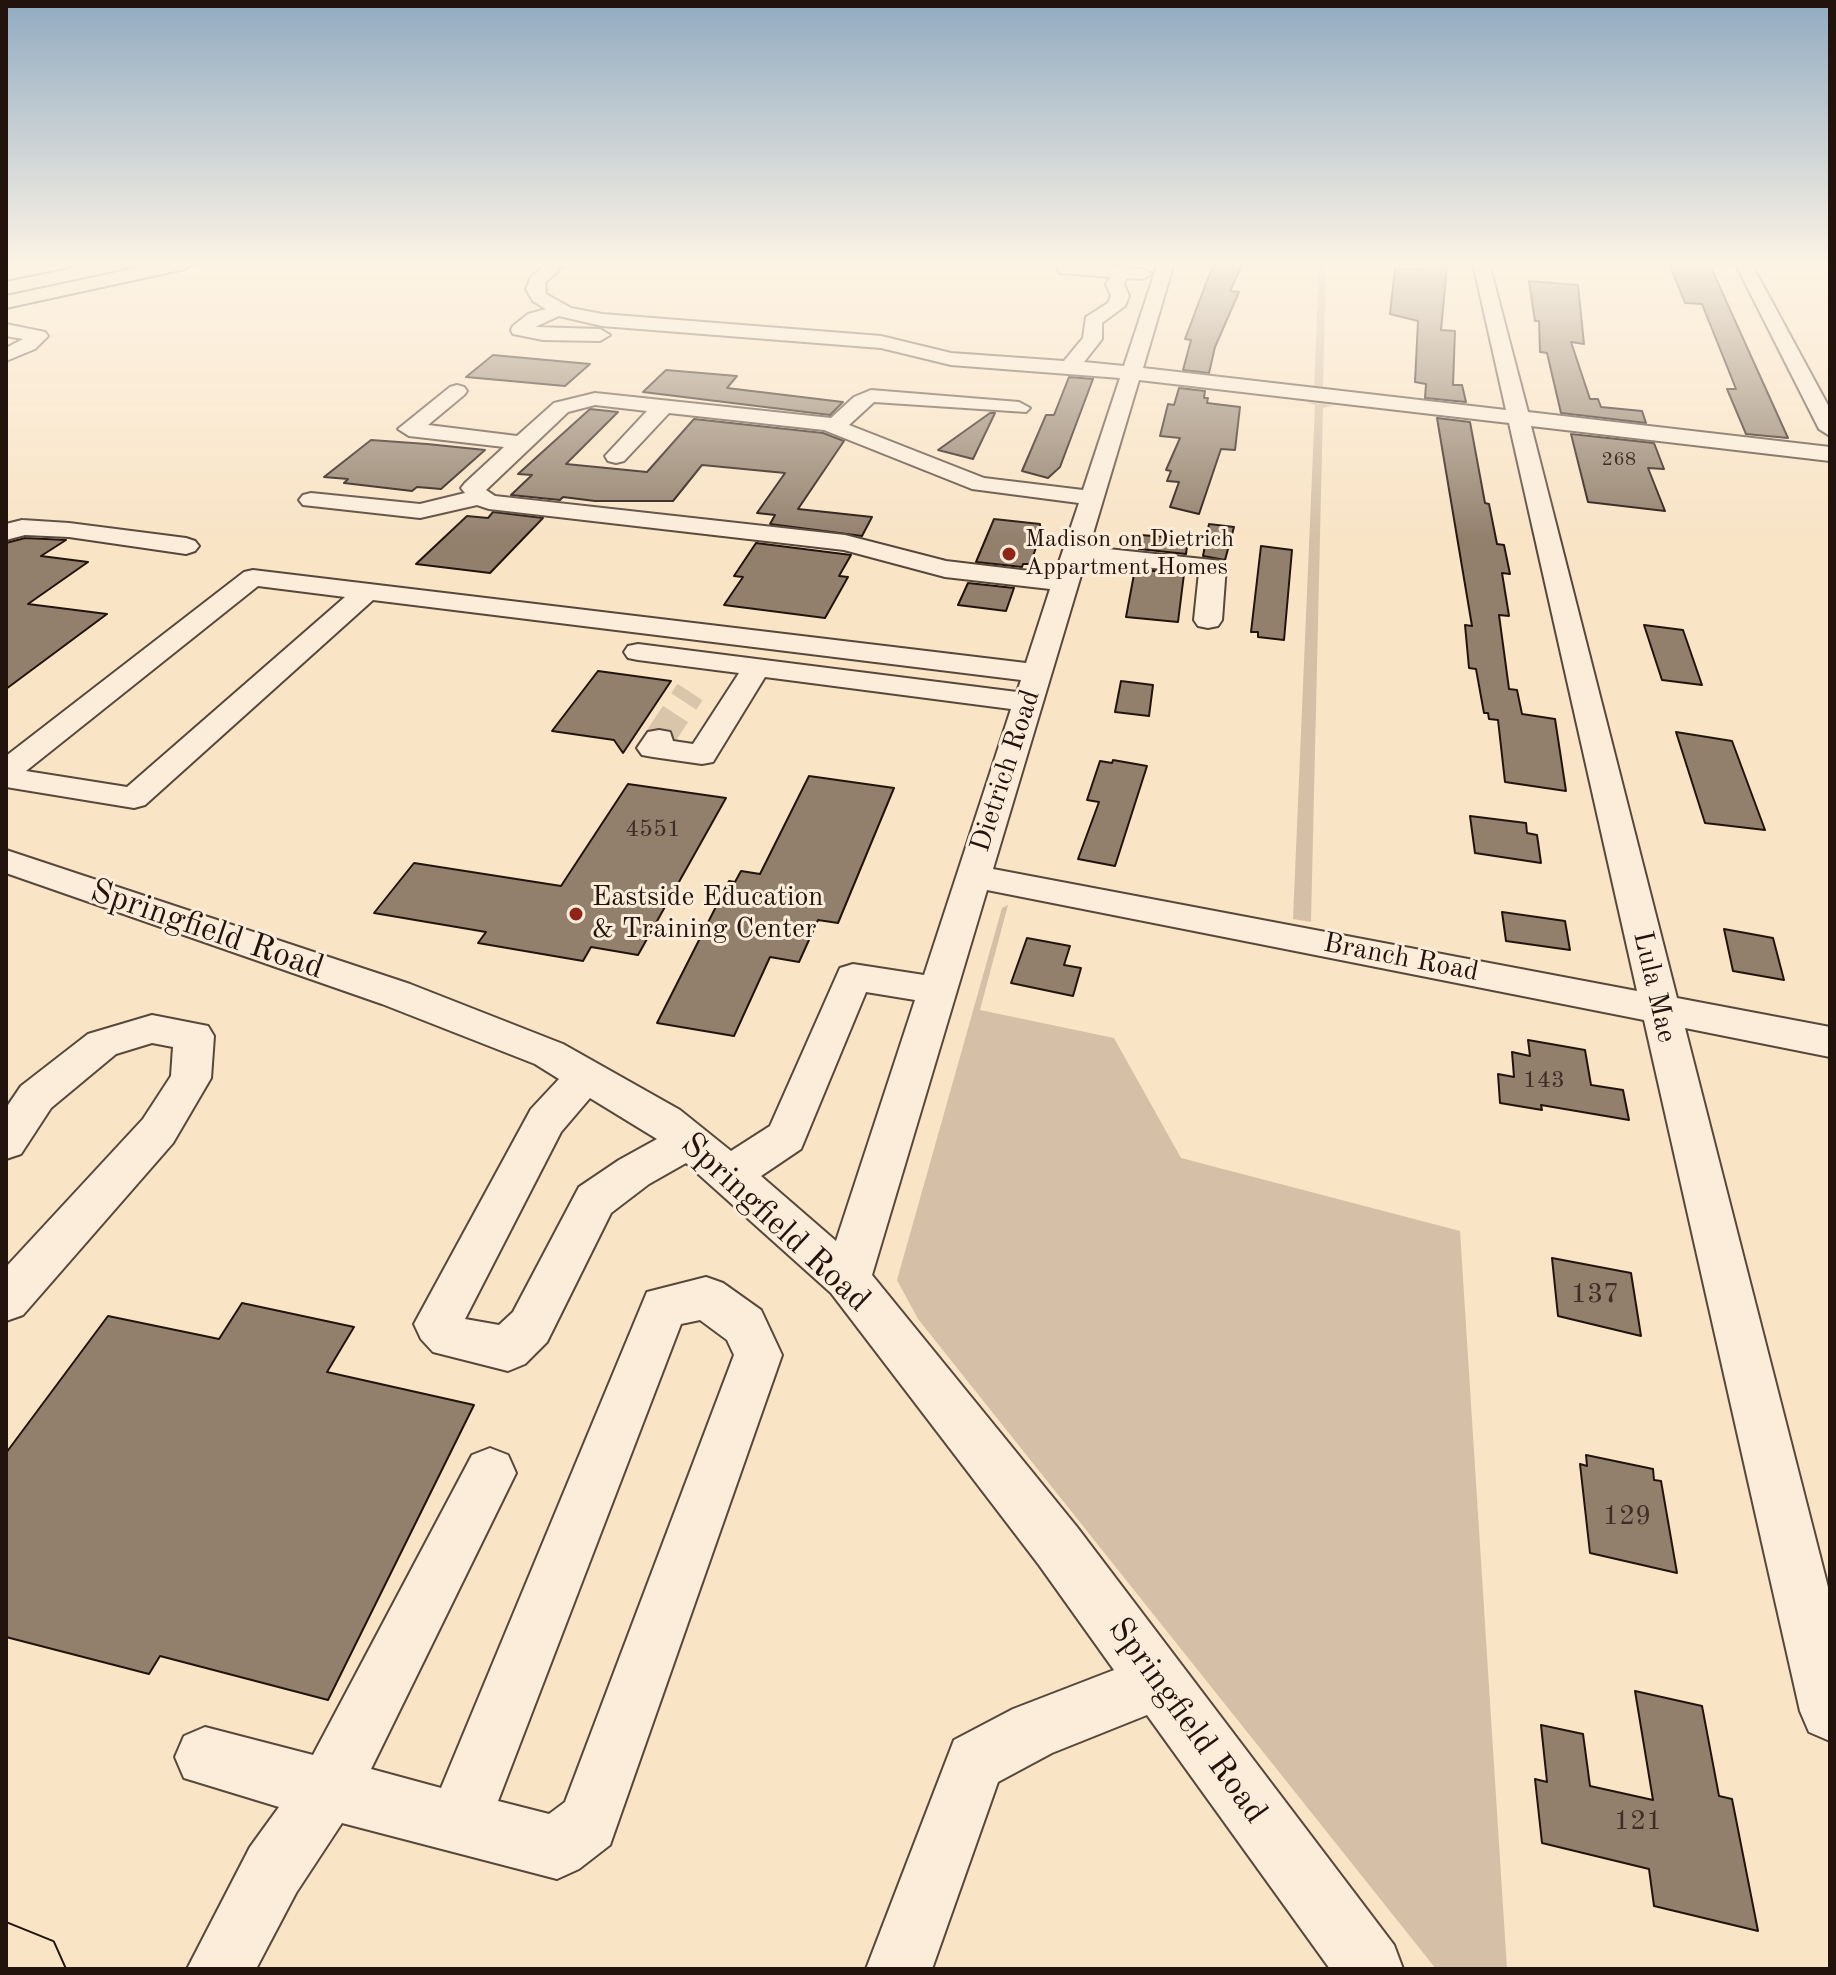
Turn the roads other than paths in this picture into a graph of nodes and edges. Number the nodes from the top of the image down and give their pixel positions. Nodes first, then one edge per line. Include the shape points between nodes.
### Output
1 (832, 355) edge
2 (935, 355) edge
3 (936, 355) edge
4 (976, 355) edge
5 (1031, 355) edge
6 (1079, 355) edge
7 (1138, 355) edge
8 (1503, 355) edge
9 (1791, 355) edge
10 (973, 361) junction
11 (1074, 362) junction
12 (1130, 380) junction
13 (457, 391) dead end
14 (664, 406) junction
15 (1019, 408) dead end
16 (1518, 419) junction
17 (835, 427) junction
18 (1830, 429) edge
19 (522, 443) junction
20 (1830, 454) edge
21 (616, 456) dead end
22 (974, 482) junction
23 (942, 494) dead end
24 (480, 497) junction
25 (1092, 498) junction
26 (311, 500) dead end
27 (6, 533) edge
28 (186, 546) dead end
29 (1070, 568) junction
30 (368, 591) junction
31 (1208, 620) dead end
32 (638, 652) dead end
33 (757, 667) junction
34 (1032, 687) junction
35 (659, 739) dead end
36 (6, 774) edge
37 (15, 875) edge
38 (973, 876) junction
39 (937, 990) junction
40 (1659, 1007) junction
41 (1830, 1042) edge
42 (586, 1075) junction
43 (689, 1141) junction
44 (6, 1142) edge
45 (730, 1174) junction
46 (847, 1279) junction
47 (6, 1300) edge
48 (490, 1473) dead end
49 (1158, 1682) junction
50 (1830, 1711) edge
51 (205, 1757) dead end
52 (329, 1788) junction
53 (458, 1823) junction
54 (6, 1961) edge
55 (26, 1969) edge
56 (220, 1969) edge
57 (899, 1969) edge
58 (1370, 1969) edge

1 - 2 street via 913,365
3 - 10 street
4 - 10 street
5 - 11 street
6 - 11 street
7 - 12 street, Dietrich Road
8 - 16 street, Lula Mae
9 - 18 street
10 - 11 street via 966,374 994,376 1001,363
11 - 12 street via 1091,378
12 - 16 street
12 - 25 street, Dietrich Road
13 - 19 street via 409,429
14 - 17 street via 804,419
14 - 19 street via 574,401
14 - 21 street
15 - 17 street via 871,396
16 - 20 street
16 - 40 street, Lula Mae
17 - 22 street via 899,464
19 - 24 street via 473,488
22 - 23 street
22 - 25 street
24 - 26 street via 420,511
24 - 29 street via 845,543 945,569
25 - 29 street, Dietrich Road
27 - 28 street via 22,527 69,530
29 - 31 street via 1213,566
29 - 34 street, Dietrich Road
30 - 34 street
30 - 36 street via 253,578
30 - 36 street via 134,798
32 - 33 street via 704,672
33 - 34 street
33 - 35 street via 702,755 653,748
34 - 38 street, Dietrich Road
37 - 42 street, Springfield Road via 396,994 549,1054
38 - 39 street, Dietrich Road
38 - 40 street, Branch Road
39 - 45 street via 853,977 786,1137
39 - 46 street, Dietrich Road
40 - 41 street, Branch Road
40 - 50 street, Lula Mae
42 - 43 street, Springfield Road
42 - 43 street via 546,1121 438,1324 450,1337 508,1349 530,1327 595,1200
43 - 45 street, Springfield Road
44 - 47 street via 36,1097 102,1044 152,1029 194,1036 191,1078 158,1131
45 - 46 street, Springfield Road
46 - 49 street, Springfield Road
48 - 52 street
49 - 57 street via 1034,1730 975,1761
49 - 58 street, Springfield Road
51 - 52 street
52 - 53 street
52 - 56 street via 273,1870
53 - 53 street via 557,1847 588,1823 758,1355 744,1325 706,1298 664,1307
54 - 55 main road

